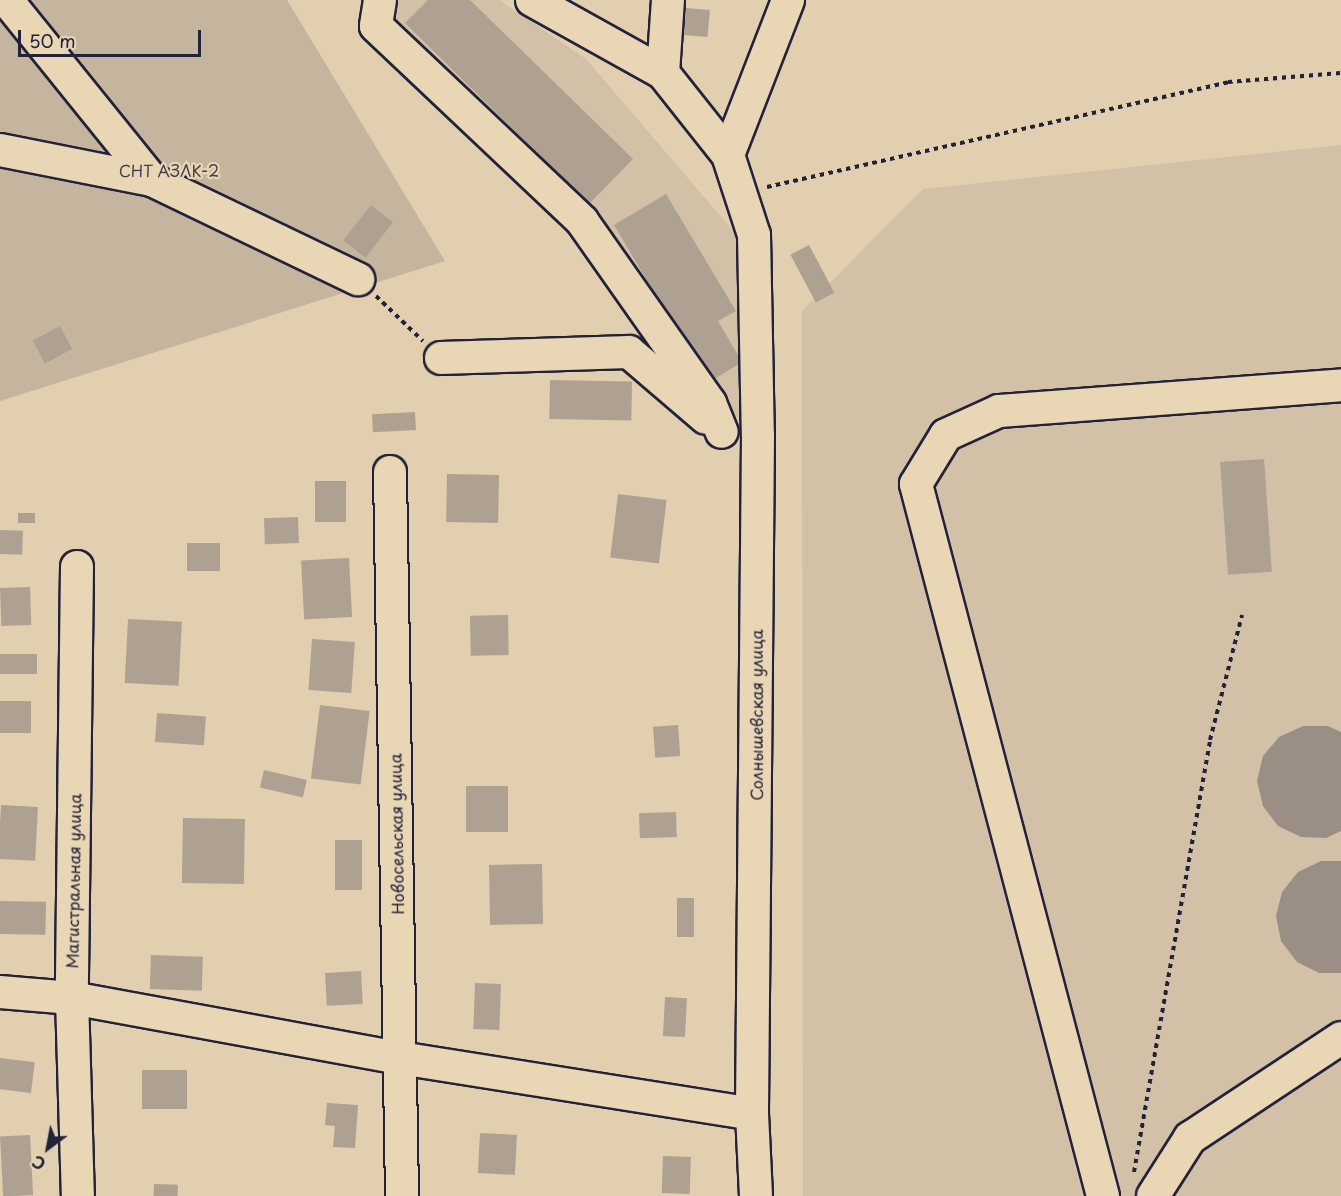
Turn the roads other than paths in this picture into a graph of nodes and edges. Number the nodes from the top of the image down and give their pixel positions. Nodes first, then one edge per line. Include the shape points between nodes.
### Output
1 (7, 0) edge
2 (380, 0) edge
3 (532, 0) edge
4 (669, 0) edge
5 (788, 0) edge
6 (663, 73) junction
7 (0, 150) edge
8 (728, 155) junction
9 (152, 180) junction
10 (358, 279) road end
11 (441, 358) road end
12 (1341, 385) edge
13 (722, 432) junction
14 (758, 436) junction
15 (390, 472) dead end
16 (77, 567) dead end
17 (0, 992) edge
18 (72, 998) junction
19 (1341, 1038) edge
20 (400, 1058) junction
21 (752, 1114) junction
22 (1142, 1190) edge
23 (78, 1196) edge
24 (402, 1196) edge
25 (756, 1196) edge
26 (1102, 1196) edge

1 - 9 street
2 - 13 street via 376,26 582,221 710,403
3 - 6 street
4 - 6 street
5 - 8 street
6 - 8 street
7 - 9 street
8 - 14 street, Солнышевская улица via 754,235
9 - 10 street
11 - 13 street via 629,352
12 - 26 street via 999,411 946,435 916,484
13 - 14 street
14 - 21 street, Солнышевская улица
15 - 20 street, Новосельская улица
16 - 18 street, Магистральная улица
17 - 18 street
18 - 20 street
18 - 23 street, Магистральная улица
19 - 22 street via 1190,1138
20 - 21 street
20 - 24 street, Новосельская улица
21 - 25 street, Солнышевская улица

